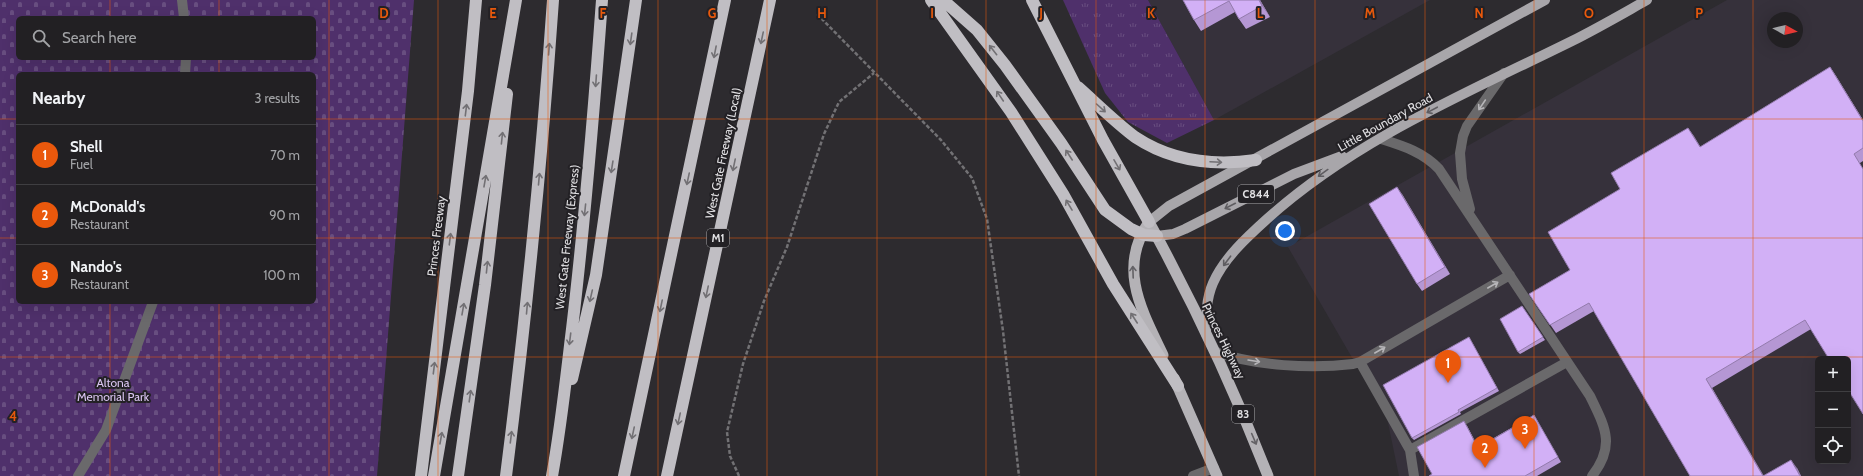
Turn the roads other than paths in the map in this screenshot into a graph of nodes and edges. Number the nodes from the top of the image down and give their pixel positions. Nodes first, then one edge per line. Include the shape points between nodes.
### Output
1 (182, 0) edge
2 (476, 0) edge
3 (517, 0) edge
4 (553, 0) edge
5 (602, 0) edge
6 (636, 0) edge
7 (725, 0) edge
8 (770, 0) edge
9 (931, 0) edge
10 (943, 0) edge
11 (1032, 0) edge
12 (1545, 0) edge
13 (1647, 0) edge
14 (184, 16) edge
15 (186, 60) edge
16 (185, 72) edge
17 (1504, 73) junction
18 (1072, 82) junction
19 (1381, 139) junction
20 (1356, 152) junction
21 (1256, 160) junction
22 (1472, 217) junction
23 (1148, 222) junction
24 (1141, 234) junction
25 (1157, 236) junction
26 (1510, 275) junction
27 (152, 304) edge
28 (1206, 334) junction
29 (1216, 352) junction
30 (1360, 362) junction
31 (1567, 362) junction
32 (1178, 386) junction
33 (558, 443) junction
34 (1410, 450) junction
35 (1216, 472) edge
36 (78, 476) edge
37 (421, 476) edge
38 (434, 476) edge
39 (458, 476) edge
40 (506, 476) edge
41 (552, 476) edge
42 (624, 476) edge
43 (667, 476) edge
44 (1193, 476) edge
45 (1268, 476) edge
46 (1414, 476) edge
47 (1592, 476) edge

1 - 14 lane
37 -> 2 highway, Princes Freeway via 467,99
38 -> 3 highway
39 -> 3 highway via 485,285
40 -> 4 highway via 525,327
5 -> 33 highway, West Gate Freeway (Express) via 579,269
6 -> 33 highway via 596,275
7 -> 42 highway
8 -> 43 highway, West Gate Freeway (Local) / M1
32 -> 9 highway via 1113,284 1076,217 1011,112
24 -> 10 highway via 1105,210 1062,144 1005,66 977,30
11 - 18 highway
12 - 21 main road, C844
13 - 17 main road, Little Boundary Road
15 - 16 lane
17 -> 19 main road, Little Boundary Road / C844
17 -> 22 lane via 1467,126 1462,140 1462,179
18 -> 21 highway via 1124,128 1162,151 1212,162
18 -> 23 highway
19 - 20 main road, Little Boundary Road / C844
19 - 22 lane via 1419,153 1434,163
20 -> 25 main road, C844 via 1294,174 1178,232
20 -> 28 main road, Little Boundary Road / C844 via 1322,174 1275,212 1236,250 1216,277 1211,289
21 - 23 main road, C844 via 1161,211
22 - 26 lane
23 - 24 highway
23 - 25 highway, Princes Highway / 83
24 - 25 highway
32 -> 24 highway via 1146,318 1134,282 1133,261
25 - 28 highway, Princes Highway / 83
30 -> 26 lane
26 - 31 lane
27 - 36 lane via 106,430
28 - 29 highway, Princes Highway / 83
29 -> 30 lane via 1252,361 1290,364 1341,365
29 -> 45 highway, Princes Highway / 83
30 - 34 lane
31 - 34 lane
31 - 47 lane via 1590,396 1603,424 1606,440 1602,463
32 - 35 highway
33 - 41 highway, West Gate Freeway (Express)
34 - 46 lane
35 - 44 lane

